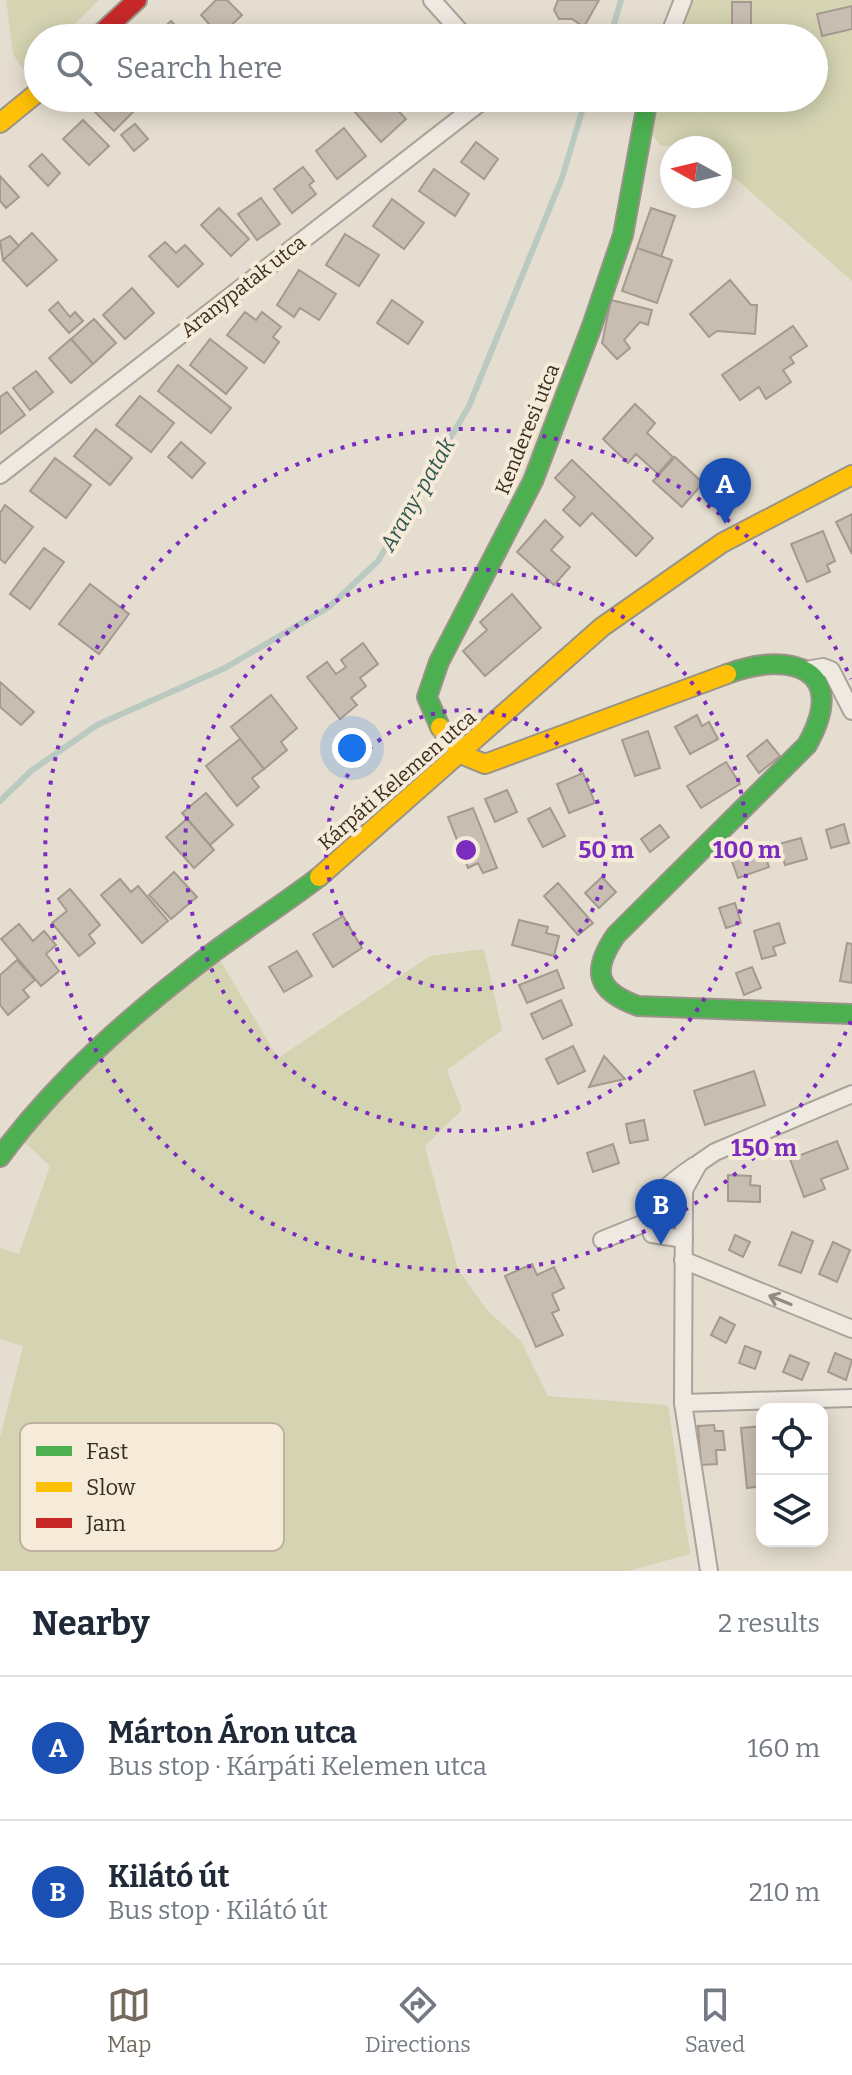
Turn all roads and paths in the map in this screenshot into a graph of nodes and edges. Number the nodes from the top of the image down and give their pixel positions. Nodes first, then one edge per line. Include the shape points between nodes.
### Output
1 (137, 0) edge
2 (432, 0) edge
3 (683, 0) edge
4 (111, 24) edge
5 (453, 24) edge
6 (674, 24) edge
7 (24, 103) edge
8 (468, 112) edge
9 (646, 112) edge
10 (0, 123) edge
11 (0, 475) edge
12 (852, 475) edge
13 (806, 670) junction
14 (852, 711) edge
15 (461, 755) junction
16 (852, 1014) edge
17 (852, 1094) edge
18 (0, 1157) edge
19 (699, 1163) junction
20 (647, 1222) junction
21 (684, 1239) junction
22 (602, 1240) dead end
23 (683, 1260) junction
24 (852, 1329) edge
25 (852, 1398) edge
26 (683, 1403) junction
27 (709, 1571) edge

1 - 4 street
2 - 5 street
3 - 6 street
7 - 10 street
8 - 11 street, Aranypatak utca
9 - 15 street, Kenderesi utca via 623,235 592,326 533,481 430,681 427,697 444,738
12 - 15 street, Kárpáti Kelemen utca via 722,543 649,593 560,661
13 - 14 street via 831,670
13 - 15 street via 789,663 754,666 485,764
13 - 16 street via 819,686 820,726 616,935 605,949 600,977 612,996 638,1006
15 - 18 street, Kárpáti Kelemen utca via 317,879 214,952 95,1051 31,1115
17 - 19 street
19 - 20 street via 671,1182 648,1210
19 - 21 street via 684,1190
20 - 21 street via 652,1234
20 - 22 street
21 - 23 street
24 -> 23 street
23 - 26 street
25 - 26 street
26 - 27 street

